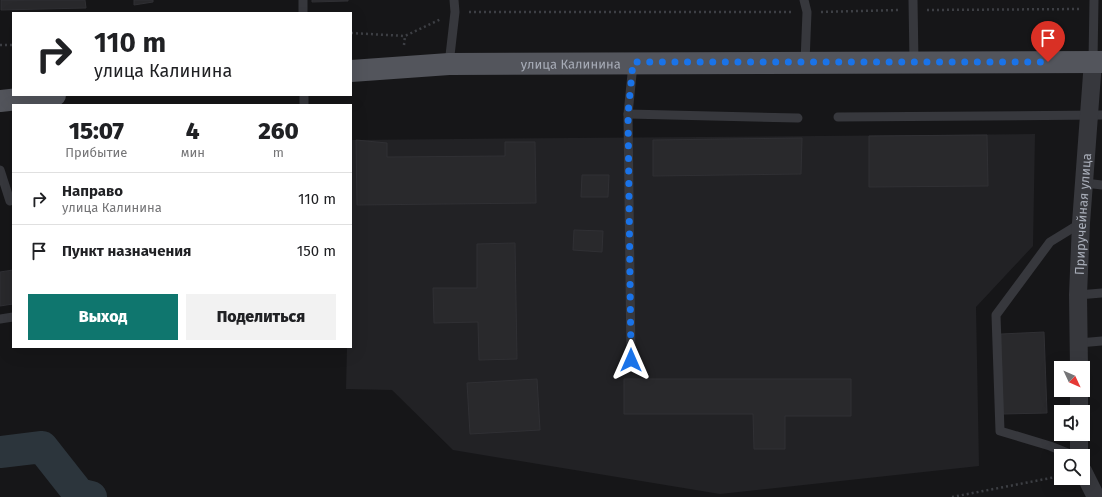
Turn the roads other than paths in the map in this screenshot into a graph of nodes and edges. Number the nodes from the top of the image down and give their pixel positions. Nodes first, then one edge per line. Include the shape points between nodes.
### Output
1 (303, 0) edge
2 (454, 0) edge
3 (804, 0) edge
4 (913, 0) edge
5 (1094, 5) edge
6 (303, 12) edge
7 (633, 62) junction
8 (805, 62) junction
9 (914, 62) junction
10 (1097, 62) edge
11 (450, 64) junction
12 (352, 72) edge
13 (45, 96) edge
14 (0, 101) edge
15 (628, 114) junction
16 (1096, 115) edge
17 (838, 117) dead end
18 (798, 118) dead end
19 (0, 170) edge
20 (1093, 184) edge
21 (0, 202) edge
22 (11, 202) edge
23 (1081, 223) junction
24 (1102, 293) edge
25 (1078, 295) junction
26 (12, 317) edge
27 (0, 319) edge
28 (1102, 341) edge
29 (1079, 343) junction
30 (631, 360) dead end
31 (1079, 361) edge
32 (1058, 449) edge
33 (1090, 485) edge
34 (1096, 497) edge

1 - 6 lane
2 - 11 lane
3 - 8 lane via 807,12
4 - 9 lane
5 - 10 lane
7 - 8 main road, улица Калинина
7 - 11 main road, улица Калинина
7 - 15 lane
8 - 9 main road, улица Калинина
9 - 10 main road, улица Калинина
10 - 16 street, Приручейная улица
11 - 12 main road, улица Калинина
13 - 14 main road
15 - 18 lane
15 - 30 lane
16 - 17 lane
16 - 20 street, Приручейная улица
19 - 22 lane
20 - 23 street, Приручейная улица
21 - 22 lane
23 - 25 street, Приручейная улица
23 - 32 lane via 1050,242 996,315 1000,431
24 - 25 lane
25 - 29 street, Приручейная улица
26 - 27 lane
28 - 29 lane
29 - 31 street, Приручейная улица
33 - 34 street

